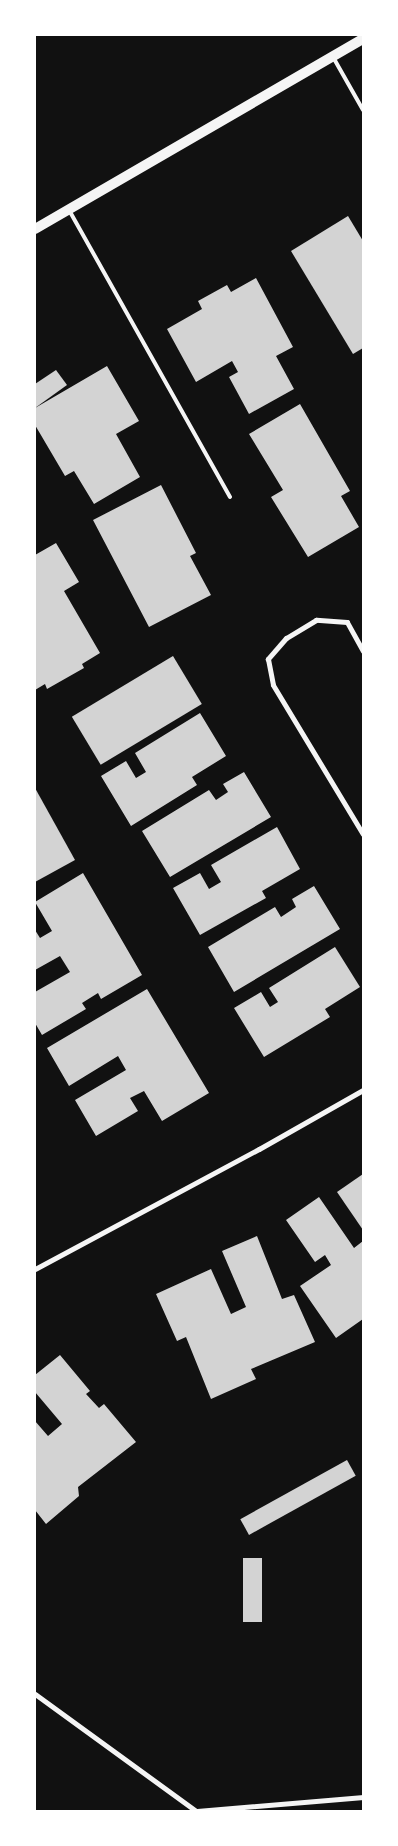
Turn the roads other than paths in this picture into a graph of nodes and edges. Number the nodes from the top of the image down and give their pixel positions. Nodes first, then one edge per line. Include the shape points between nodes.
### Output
1 (363, 40) edge
2 (333, 57) junction
3 (363, 110) edge
4 (69, 210) junction
5 (35, 229) edge
6 (230, 497) dead end
7 (363, 650) edge
8 (363, 834) edge
9 (363, 1090) edge
10 (35, 1269) edge
11 (35, 1694) edge
12 (363, 1797) edge
13 (196, 1811) edge

1 - 2 main road
2 - 3 lane
2 - 4 main road
4 - 5 main road
4 - 6 lane
7 - 8 street via 347,622 316,620 286,638 268,659 273,685
9 - 10 street
11 - 13 street
12 - 13 street

